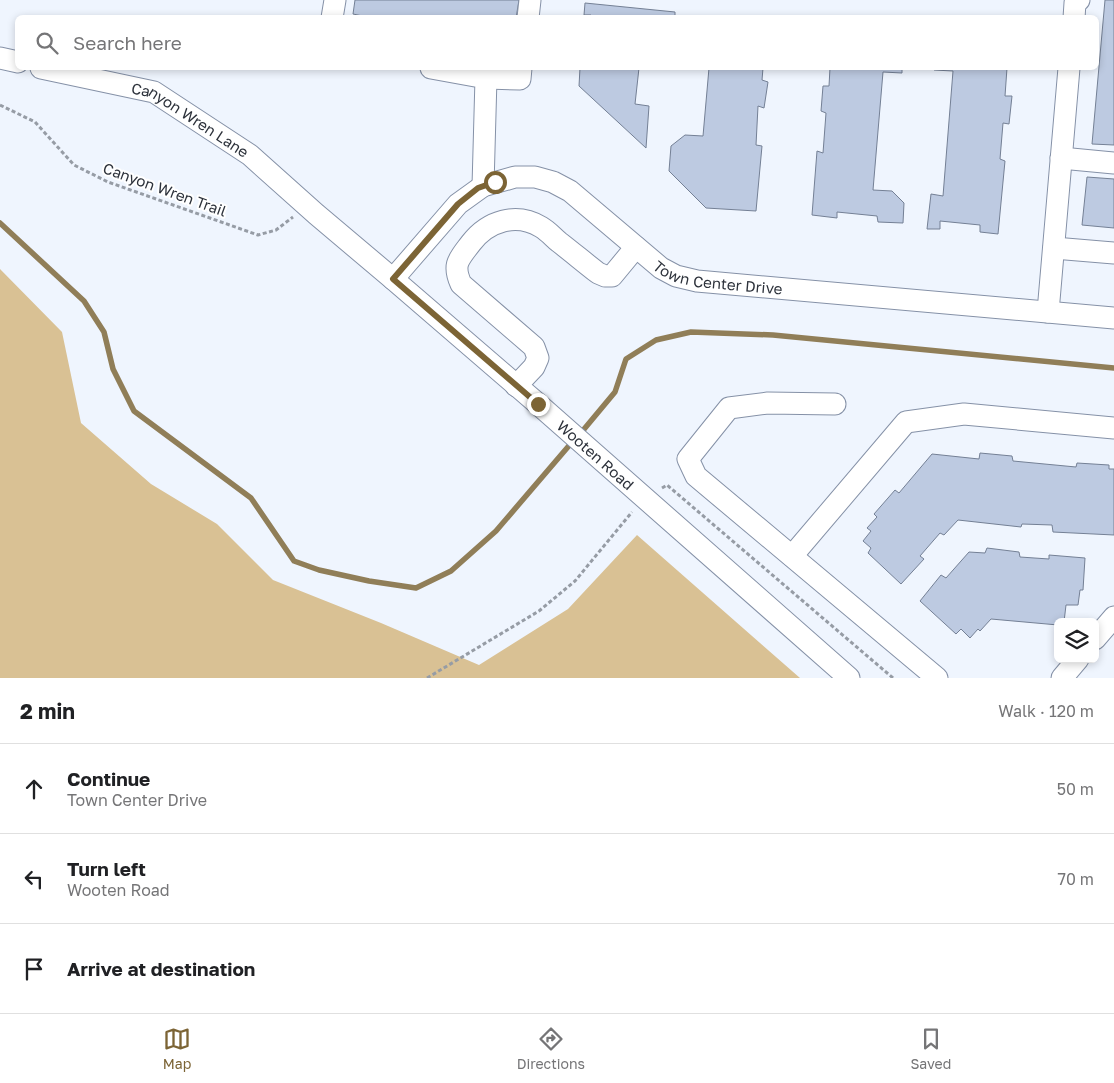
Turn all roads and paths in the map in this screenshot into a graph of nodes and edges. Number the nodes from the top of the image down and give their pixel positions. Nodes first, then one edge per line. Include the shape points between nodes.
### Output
1 (335, 0) edge
2 (530, 0) edge
3 (1079, 0) edge
4 (332, 15) edge
5 (528, 15) edge
6 (1074, 15) edge
7 (0, 58) edge
8 (15, 61) edge
9 (51, 70) edge
10 (443, 70) edge
11 (522, 70) edge
12 (1069, 70) edge
13 (486, 78) junction
14 (0, 104) edge
15 (1061, 158) junction
16 (1114, 163) edge
17 (483, 186) junction
18 (310, 209) junction
19 (636, 247) junction
20 (1054, 248) junction
21 (1114, 253) edge
22 (393, 279) junction
23 (1048, 312) junction
24 (1114, 318) edge
25 (516, 386) junction
26 (835, 404) dead end
27 (1114, 428) edge
28 (668, 485) dead end
29 (643, 498) junction
30 (792, 556) junction
31 (1114, 617) edge
32 (1099, 634) edge
33 (1075, 663) edge
34 (427, 678) edge
35 (849, 678) edge
36 (893, 678) edge
37 (937, 678) edge
38 (1062, 678) edge

1 - 4 street
2 - 5 street
3 - 6 street via 1075,3
7 - 8 street
9 - 18 street, Canyon Wren Lane via 154,92 250,155
10 - 13 street
11 - 13 street via 520,79
12 - 15 street
13 - 17 street
14 - 18 path, Canyon Wren Trail via 35,122 74,165 108,182 258,235 276,230
15 - 16 street
15 - 20 street
17 - 19 street, Town Center Drive via 515,177 535,177 553,182 570,191
17 - 22 street, Town Center Drive via 458,204
18 - 22 street, Wooten Road
19 - 23 street, Town Center Drive via 676,276 697,281
19 - 25 street via 612,276 605,276 598,274 542,227 523,220 494,224 477,235 458,261 456,272 461,284 534,347 538,358 534,367
20 - 21 street
20 - 23 street
22 - 25 street, Wooten Road
23 - 24 street, Town Center Drive
25 - 29 street, Wooten Road
26 - 30 street via 768,403 729,408 688,459 696,476
27 - 30 street via 964,414 906,422
28 - 36 path
29 - 34 path via 574,580 539,611
29 - 35 street, Wooten Road
30 - 37 street
31 - 32 street
33 - 38 street

